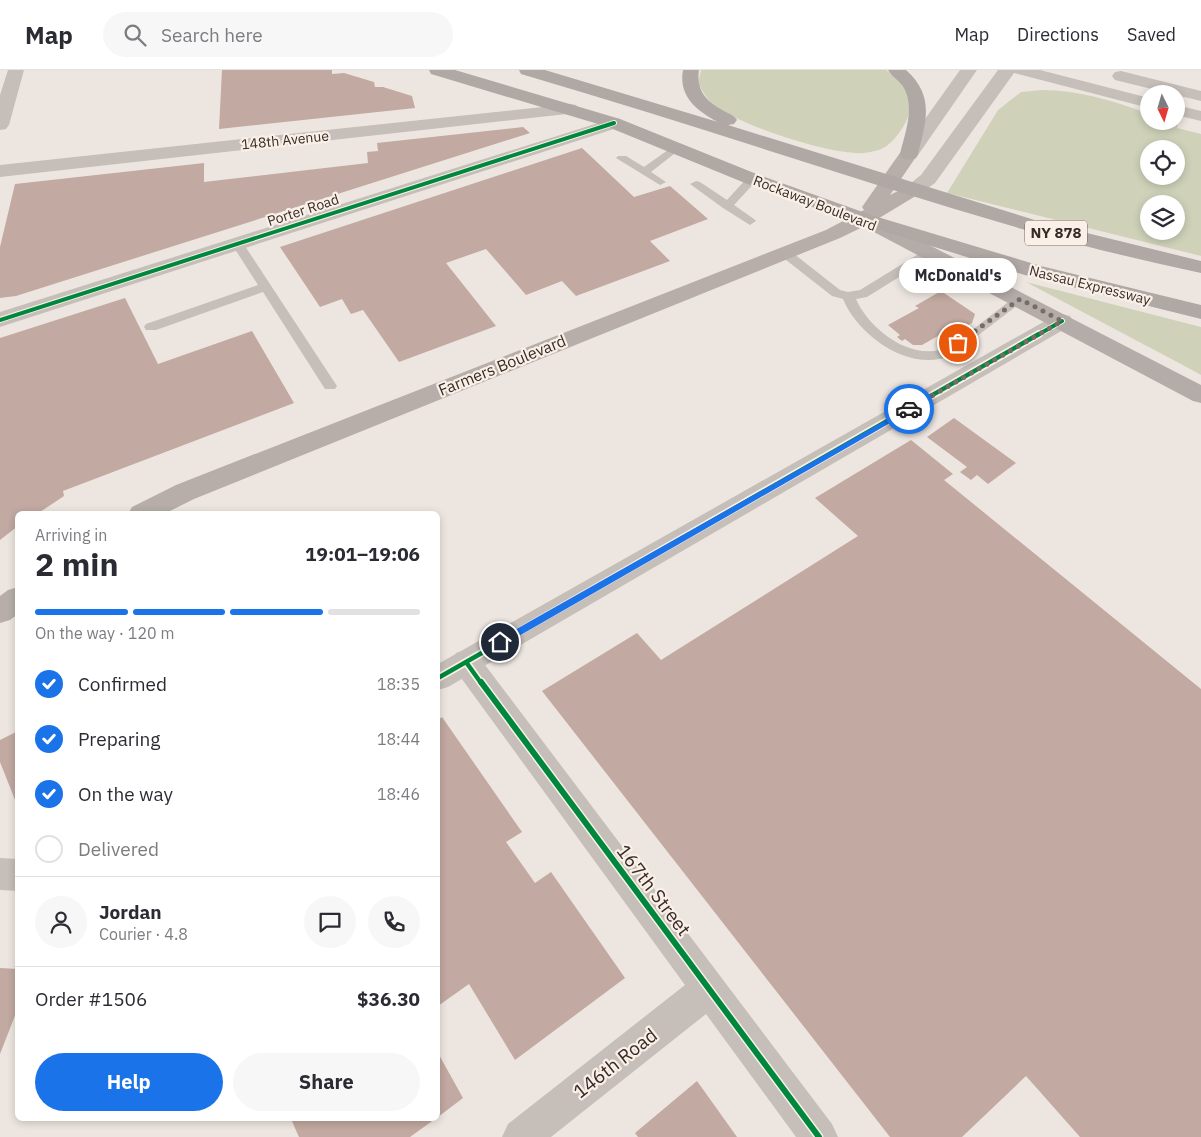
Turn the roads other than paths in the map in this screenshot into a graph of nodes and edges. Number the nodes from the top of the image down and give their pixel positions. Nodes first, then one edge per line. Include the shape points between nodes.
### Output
1 (16, 70) edge
2 (436, 70) edge
3 (527, 70) edge
4 (691, 70) edge
5 (896, 70) edge
6 (969, 70) edge
7 (1007, 70) edge
8 (1020, 70) edge
9 (1107, 72) dead end
10 (1201, 96) edge
11 (1140, 100) edge
12 (570, 109) junction
13 (1185, 112) edge
14 (1201, 116) edge
15 (614, 123) junction
16 (0, 125) edge
17 (778, 147) junction
18 (675, 148) junction
19 (909, 154) junction
20 (622, 158) dead end
21 (0, 171) edge
22 (644, 172) junction
23 (752, 180) junction
24 (660, 182) dead end
25 (888, 183) junction
26 (696, 184) dead end
27 (912, 190) junction
28 (727, 206) junction
29 (864, 219) junction
30 (750, 221) dead end
31 (237, 243) junction
32 (786, 252) junction
33 (929, 253) junction
34 (1201, 268) edge
35 (266, 287) junction
36 (848, 296) junction
37 (1020, 299) junction
38 (1201, 312) edge
39 (0, 320) edge
40 (1062, 321) junction
41 (151, 328) dead end
42 (330, 386) dead end
43 (1201, 395) edge
44 (147, 511) edge
45 (15, 600) edge
46 (0, 612) edge
47 (466, 662) junction
48 (440, 677) edge
49 (0, 874) edge
50 (15, 875) edge
51 (709, 989) junction
52 (521, 1137) edge
53 (819, 1137) edge

1 - 16 street
2 - 12 highway, Rockaway Boulevard
3 - 17 highway via 650,105
4 - 17 highway via 691,89 701,106
5 - 19 highway via 911,84 918,98 918,114
6 - 19 street
7 - 27 street via 928,180
8 - 11 street
9 - 10 street
12 - 15 highway, Rockaway Boulevard
12 - 21 street, 148th Avenue
13 - 14 street
15 - 18 highway, Rockaway Boulevard
15 - 31 street, Porter Road
17 - 25 highway
18 - 22 lane
18 - 23 highway, Rockaway Boulevard
19 - 25 main road
20 - 22 lane
22 - 24 lane
23 - 28 lane
23 - 29 highway, Rockaway Boulevard
25 - 27 highway
25 - 29 main road
26 - 28 lane
27 - 29 main road, Farmers Boulevard
27 - 34 highway, NY 878 via 1062,234
28 - 30 lane
29 - 32 main road, Farmers Boulevard
29 - 33 main road, Rockaway Boulevard
29 - 38 highway, Nassau Expressway / NY 878 via 1035,271
31 - 35 lane
31 - 39 street, Porter Road
32 - 36 lane via 836,292
32 - 44 main road, Farmers Boulevard via 194,488
33 - 36 lane via 863,294
33 - 37 main road, Rockaway Boulevard
35 - 41 lane
35 - 42 lane
36 - 37 lane via 852,309 866,326 904,350 921,354 943,354
37 - 40 main road, Rockaway Boulevard
40 - 43 main road, Rockaway Boulevard
40 - 47 street
45 - 46 main road
47 - 48 street
47 - 51 street, 167th Street
49 - 50 street
51 - 52 street, 146th Road
51 - 53 street, 167th Street

